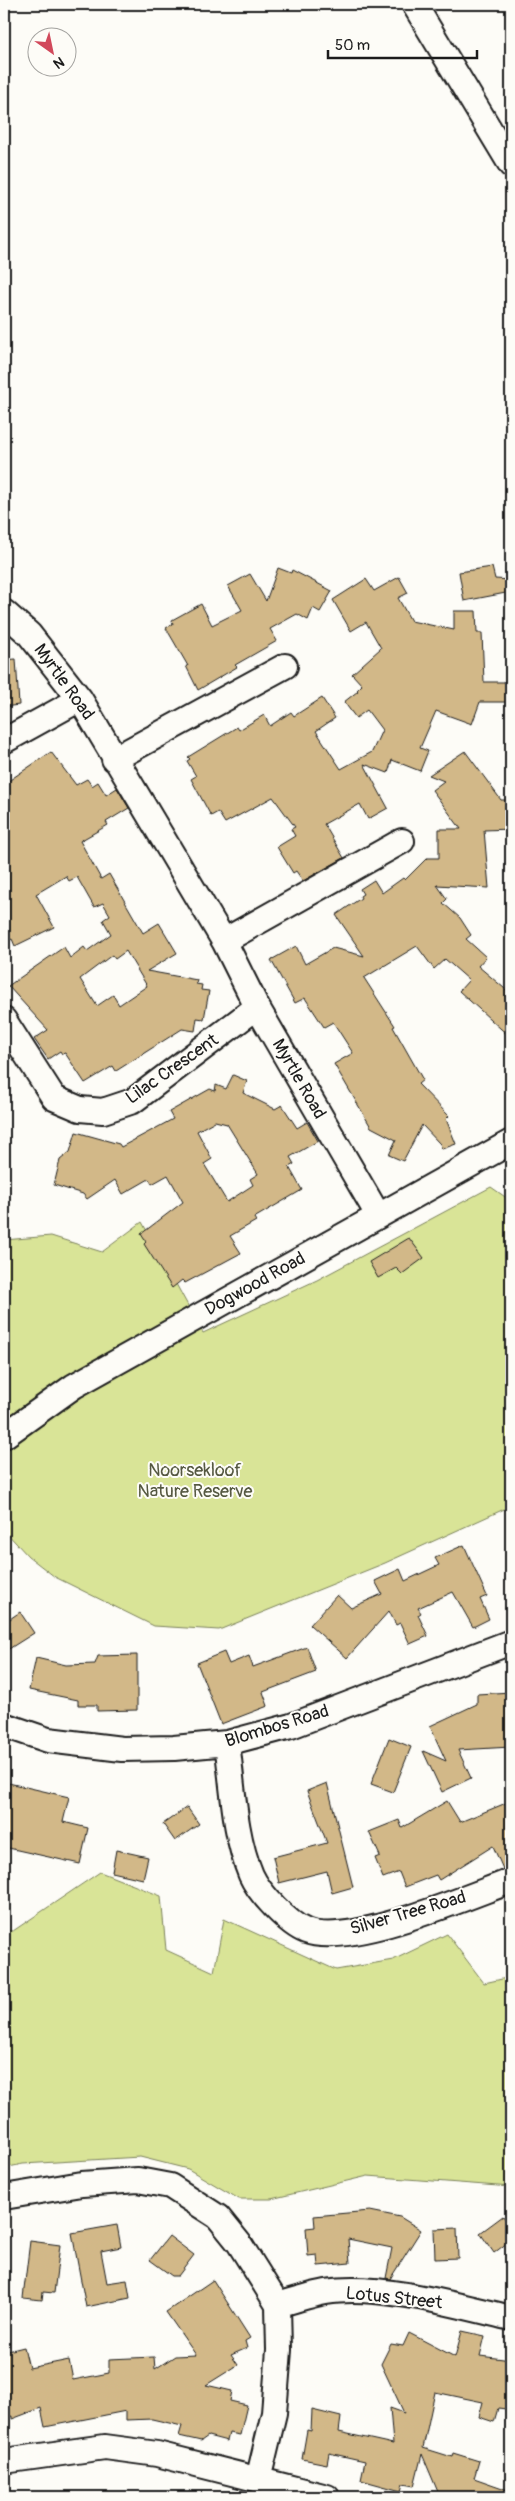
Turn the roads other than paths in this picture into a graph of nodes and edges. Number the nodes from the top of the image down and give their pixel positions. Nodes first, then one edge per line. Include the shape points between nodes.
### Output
1 (414, 4) edge
2 (511, 166) edge
3 (4, 612) edge
4 (285, 666) dead end
5 (80, 699) junction
6 (4, 741) edge
7 (114, 759) junction
8 (402, 841) dead end
9 (224, 941) junction
10 (258, 1007) junction
11 (4, 1020) edge
12 (511, 1142) edge
13 (378, 1215) junction
14 (4, 1436) edge
15 (511, 1642) edge
16 (4, 1725) edge
17 (228, 1744) junction
18 (511, 1881) edge
19 (4, 2197) edge
20 (278, 2305) junction
21 (511, 2318) edge
22 (4, 2461) edge
23 (258, 2480) junction
24 (327, 2497) edge

1 - 2 street
3 - 5 street, Myrtle Road via 28,634
4 - 7 street
5 - 6 street
5 - 7 street, Myrtle Road
7 - 9 street, Myrtle Road
8 - 9 street
9 - 10 street, Myrtle Road
10 - 11 street, Lilac Crescent via 133,1101 103,1111 80,1109 54,1098
10 - 13 street, Myrtle Road
12 - 13 street, Dogwood Road
13 - 14 street, Dogwood Road via 74,1386
15 - 17 street, Blombos Road via 291,1726
16 - 17 street, Blombos Road via 48,1740 122,1749
17 - 18 street, Silver Tree Road via 241,1842 251,1875 265,1897 306,1931 329,1935 362,1930
19 - 20 street via 82,2184 138,2180 170,2186 218,2217 239,2243
20 - 21 street, Lotus Street via 327,2291 360,2291 417,2297
20 - 23 street via 274,2413
22 - 23 street via 105,2447 158,2454
23 - 24 street

